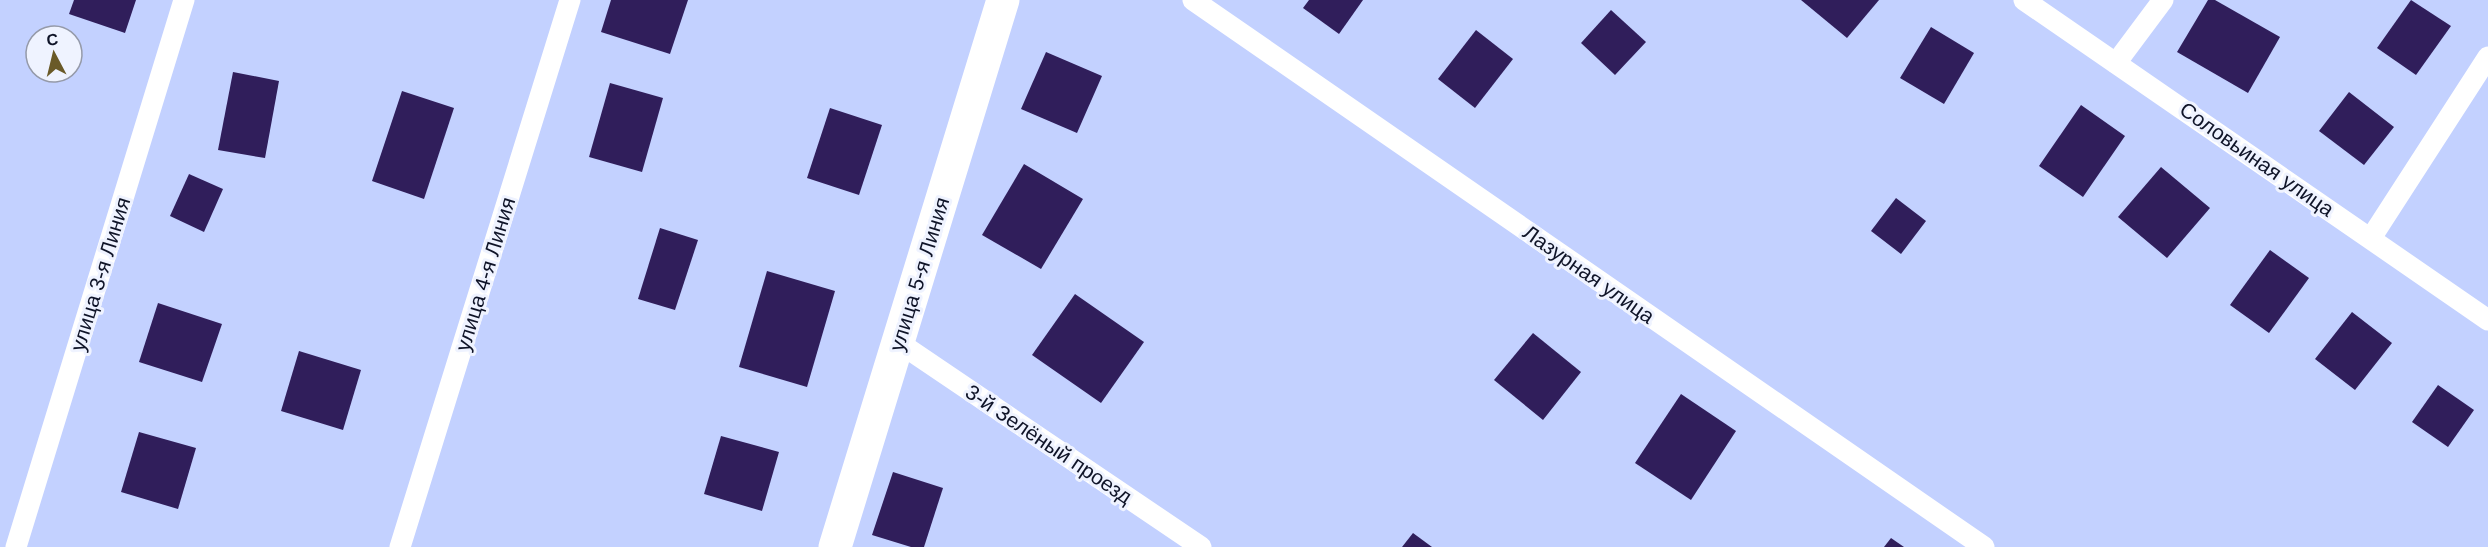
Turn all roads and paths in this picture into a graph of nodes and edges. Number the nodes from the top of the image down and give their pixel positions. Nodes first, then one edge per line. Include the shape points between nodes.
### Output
1 (184, 0) edge
2 (570, 0) edge
3 (1004, 0) edge
4 (1193, 0) edge
5 (2024, 0) edge
6 (2163, 0) edge
7 (2488, 57) edge
8 (2116, 63) junction
9 (2371, 238) junction
10 (2488, 320) edge
11 (898, 342) junction
12 (16, 547) edge
13 (400, 547) edge
14 (834, 547) edge
15 (1201, 547) edge
16 (1984, 547) edge

1 - 12 lane, улица 3-я Линия
2 - 13 lane, улица 4-я Линия
3 - 11 street, улица 5-я Линия
4 - 16 lane, Лазурная улица
5 - 8 lane, Соловьиная улица
6 - 8 lane
7 - 9 lane
8 - 9 lane, Соловьиная улица
9 - 10 lane, Соловьиная улица
11 - 14 street, улица 5-я Линия
11 - 15 lane, 3-й Зелёный проезд

